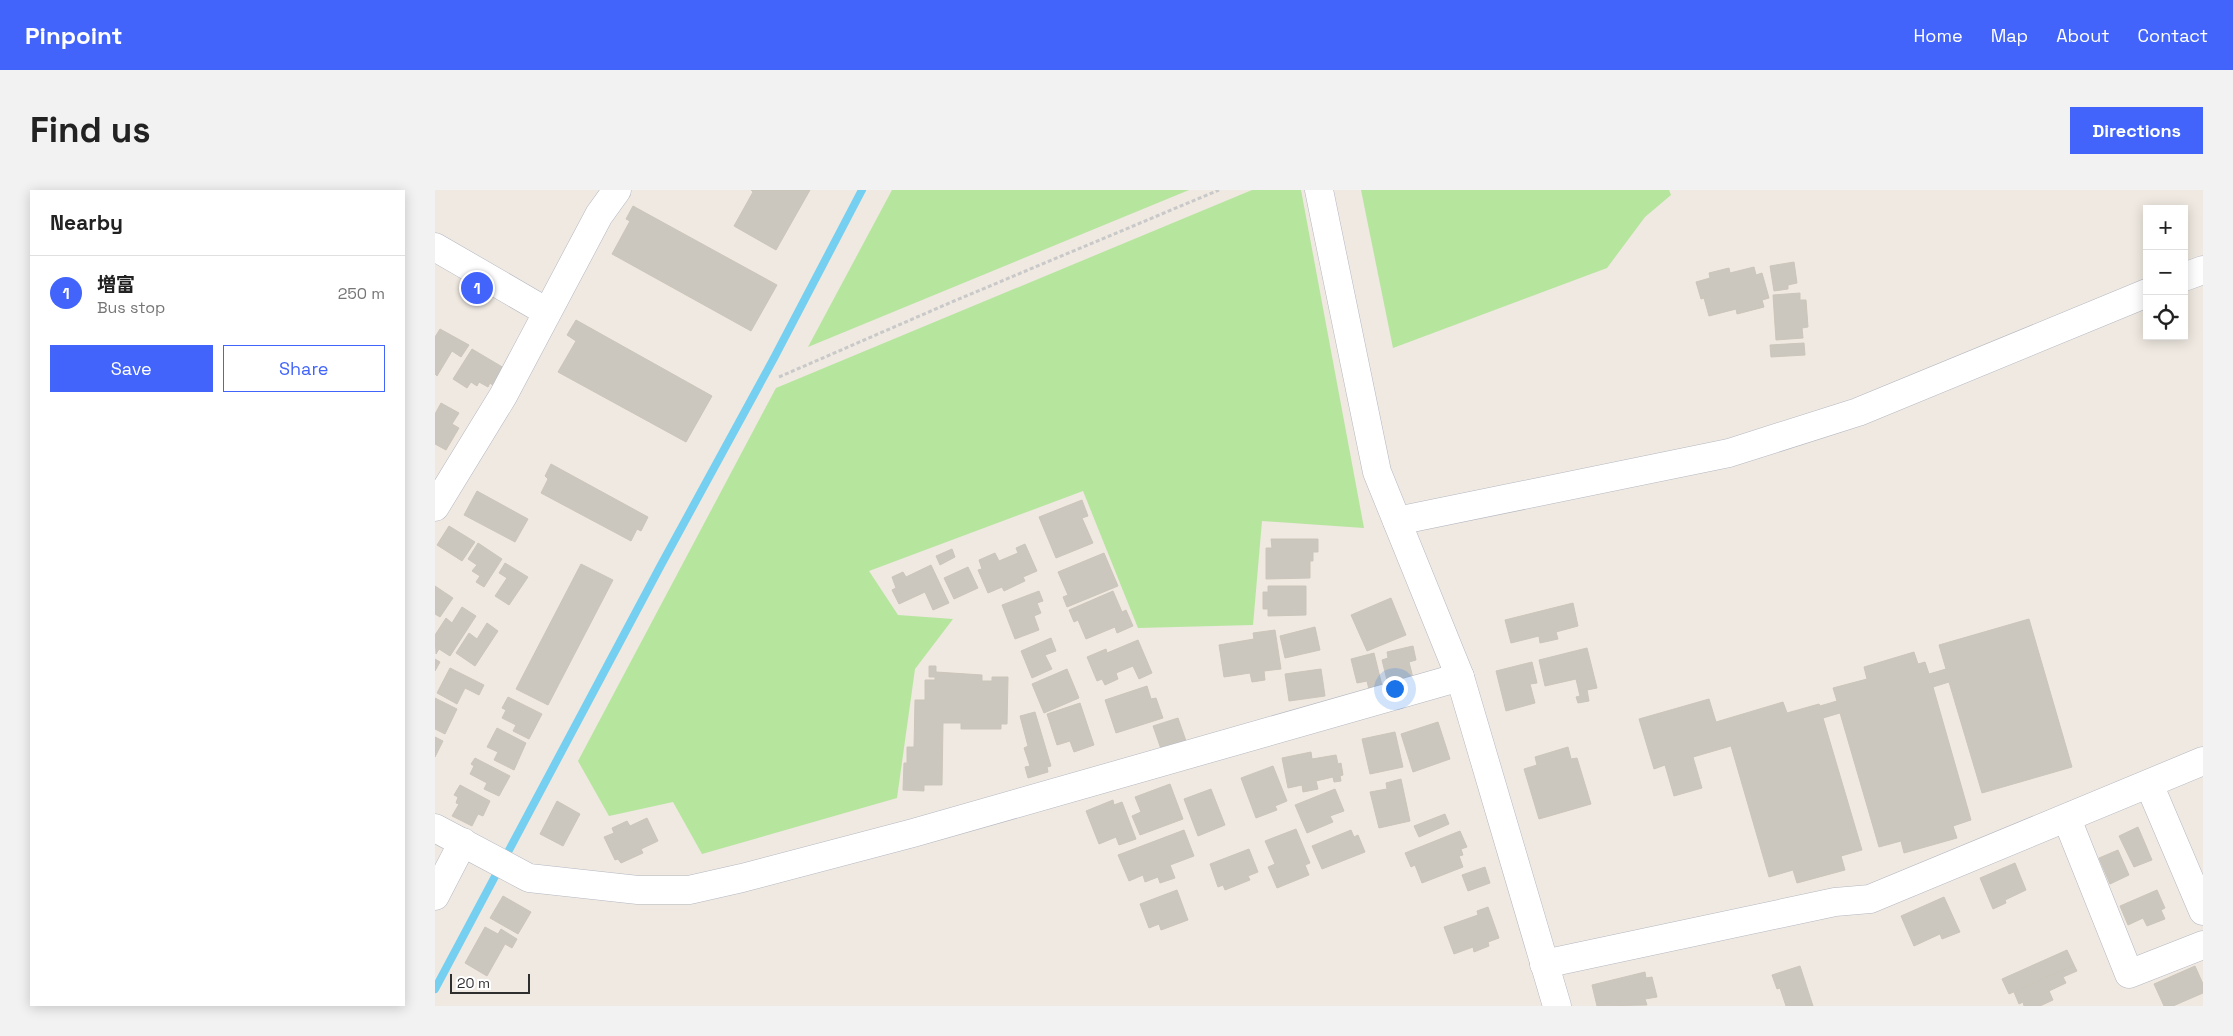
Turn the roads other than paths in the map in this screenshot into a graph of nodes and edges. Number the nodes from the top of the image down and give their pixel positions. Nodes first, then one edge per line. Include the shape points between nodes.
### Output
1 (617, 190) edge
2 (1319, 190) edge
3 (435, 247) edge
4 (2203, 270) edge
5 (2188, 276) edge
6 (2143, 295) edge
7 (547, 312) junction
8 (435, 507) edge
9 (1397, 521) junction
10 (1460, 677) junction
11 (2203, 761) edge
12 (2149, 784) junction
13 (2067, 818) junction
14 (435, 828) edge
15 (463, 842) junction
16 (435, 896) edge
17 (2203, 911) edge
18 (2203, 945) edge
19 (1544, 964) junction
20 (1557, 1006) edge

1 - 7 street via 599,215
2 - 9 street via 1377,472
3 - 7 street
4 - 5 street
6 - 9 street via 1858,412 1729,452
7 - 8 street via 503,396
9 - 10 street
10 - 15 street via 913,833 689,890 638,890 529,878
10 - 19 street
11 - 12 street
12 - 13 street
12 - 17 street
13 - 18 street via 2129,974
13 - 19 street via 1870,899 1835,902
14 - 15 street
15 - 16 street
19 - 20 street

